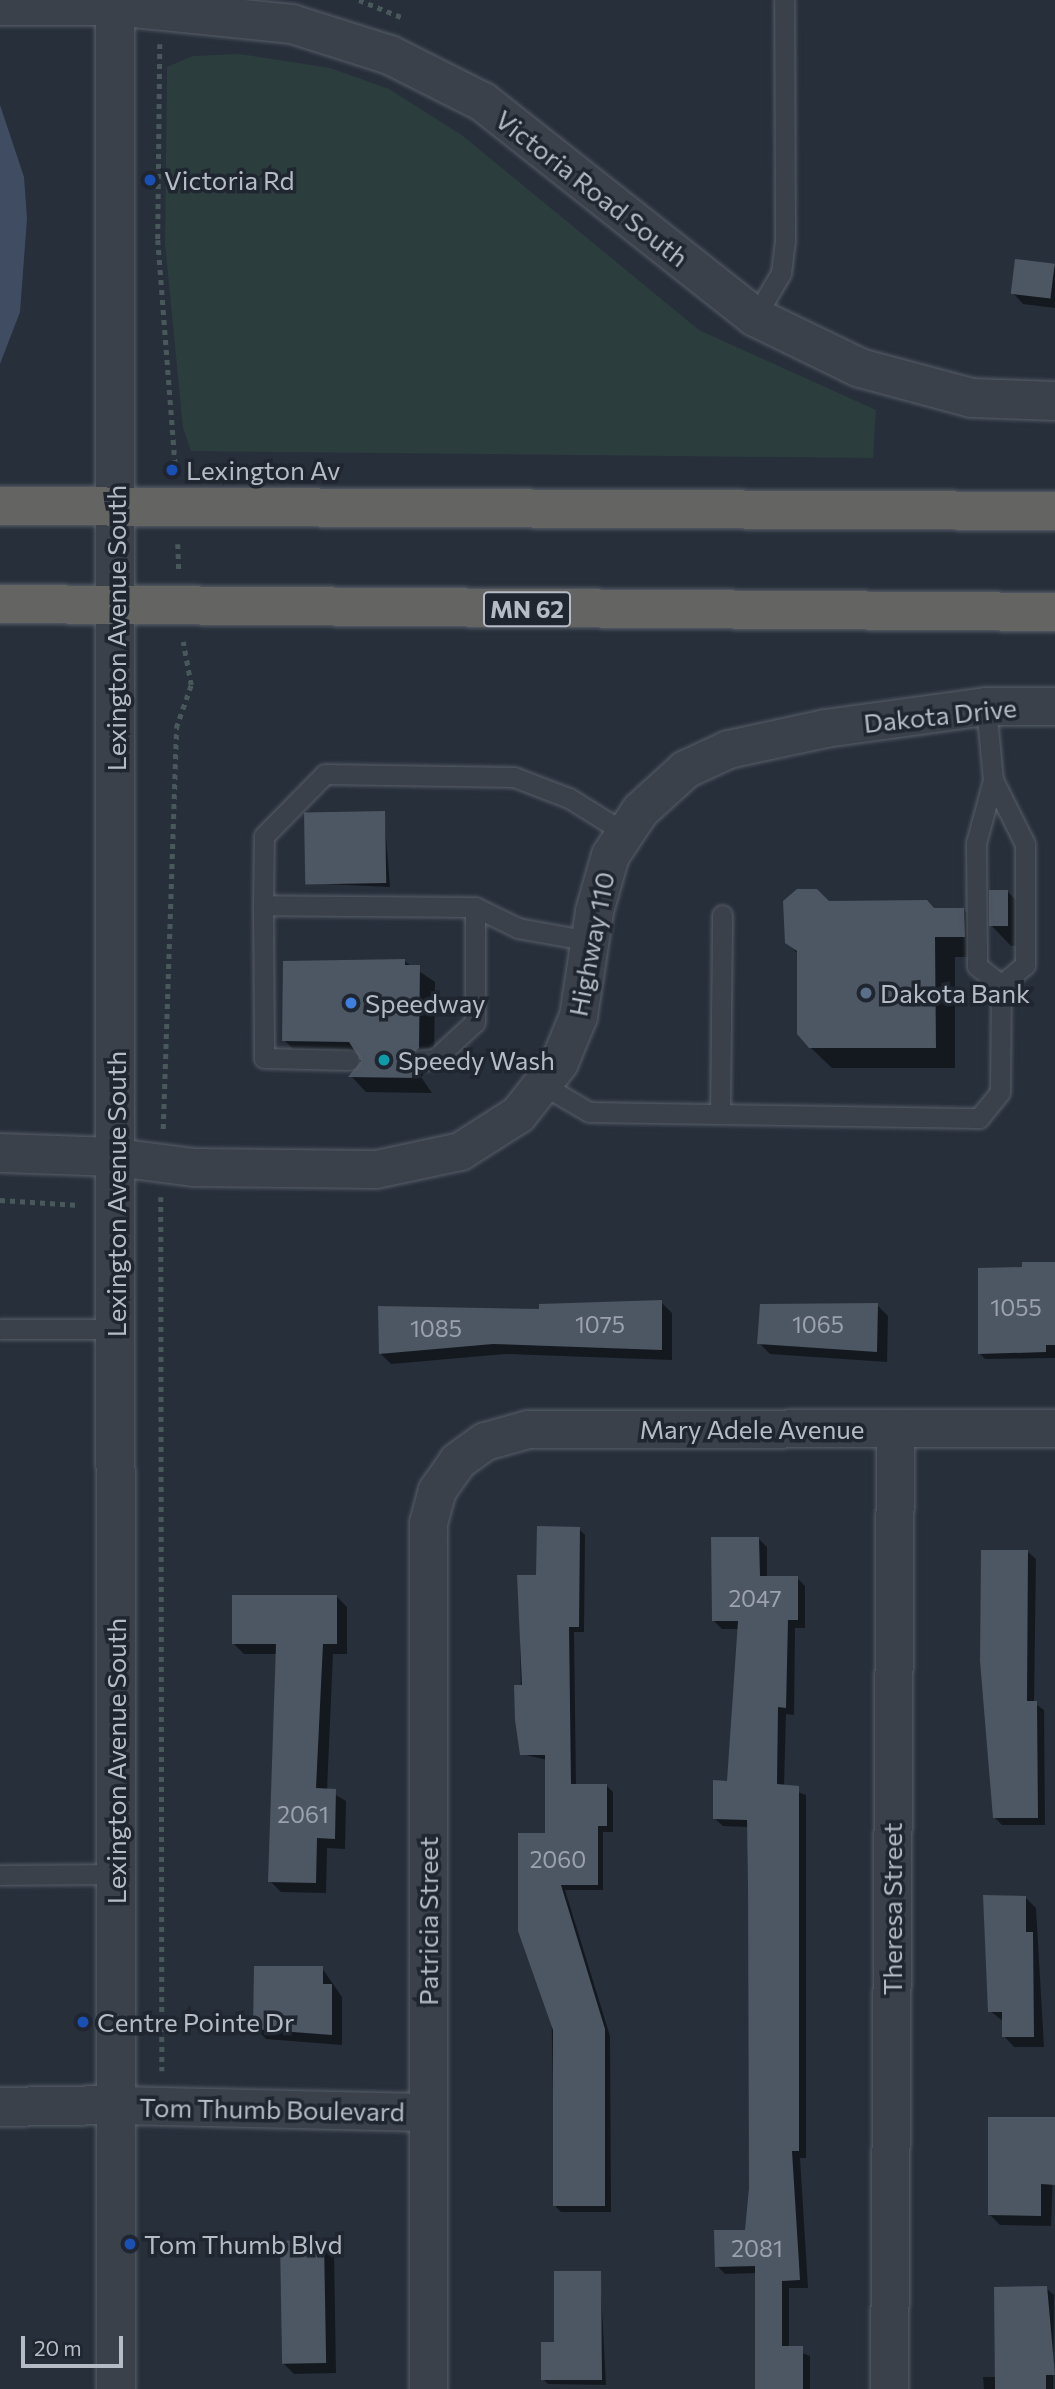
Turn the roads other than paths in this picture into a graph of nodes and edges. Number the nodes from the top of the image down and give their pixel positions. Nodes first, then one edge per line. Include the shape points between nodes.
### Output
1 (784, 0) edge
2 (115, 3) edge
3 (0, 6) edge
4 (755, 317) junction
5 (1055, 401) edge
6 (0, 506) edge
7 (115, 507) junction
8 (1055, 511) edge
9 (0, 604) edge
10 (116, 605) junction
11 (1055, 611) edge
12 (986, 706) junction
13 (1055, 706) edge
14 (825, 728) joint
15 (993, 779) junction
16 (622, 831) junction
17 (263, 905) junction
18 (475, 907) junction
19 (722, 915) dead end
20 (590, 942) junction
21 (1001, 985) junction
22 (349, 1060) dead end
23 (418, 1060) dead end
24 (543, 1085) junction
25 (720, 1114) junction
26 (0, 1153) edge
27 (116, 1157) junction
28 (0, 1329) edge
29 (116, 1329) junction
30 (1055, 1428) edge
31 (895, 1429) junction
32 (457, 1461) joint
33 (116, 1874) junction
34 (0, 1875) edge
35 (116, 2105) junction
36 (0, 2107) edge
37 (428, 2112) junction
38 (116, 2389) edge
39 (428, 2389) edge
40 (889, 2389) edge

1 - 4 lane via 785,241 780,273
2 - 3 street, Victoria Road South
2 - 4 street, Victoria Road South via 292,24 390,55 483,102
2 - 7 street, Lexington Avenue South
4 - 5 street, Victoria Road South via 860,368 972,398
6 - 7 highway
7 - 8 highway
7 - 10 street, Lexington Avenue South
9 - 10 highway, MN 62
10 - 11 highway, MN 62
10 - 27 street, Lexington Avenue South
12 - 13 street, Dakota Drive
12 - 14 street, Dakota Drive
12 - 15 lane
14 - 16 street, Highway 110 via 728,749 685,769
15 - 21 lane via 976,843 977,966
15 - 21 lane via 1025,844 1025,965
16 - 17 lane via 569,798 514,777 325,774 264,836
16 - 20 street, Highway 110 via 599,885
17 - 18 lane
17 - 22 lane via 264,1058
18 - 20 lane via 518,928
18 - 23 lane via 475,1022 435,1059
19 - 25 lane
20 - 24 street, Highway 110 via 578,1016
21 - 25 lane via 1000,1092 979,1118
24 - 25 lane via 590,1112
24 - 27 street, Highway 110 via 487,1138 419,1164 194,1167
26 - 27 street
27 - 29 street, Lexington Avenue South
28 - 29 lane
29 - 33 street, Lexington Avenue South
30 - 31 street, Mary Adele Avenue
31 - 32 street, Mary Adele Avenue via 528,1429 485,1441
31 - 40 street, Theresa Street
32 - 37 street, Patricia Street via 437,1490 428,1522
33 - 34 lane
33 - 35 street, Lexington Avenue South
35 - 36 street
35 - 37 street, Tom Thumb Boulevard
35 - 38 street, Lexington Avenue South
37 - 39 street, Patricia Street

